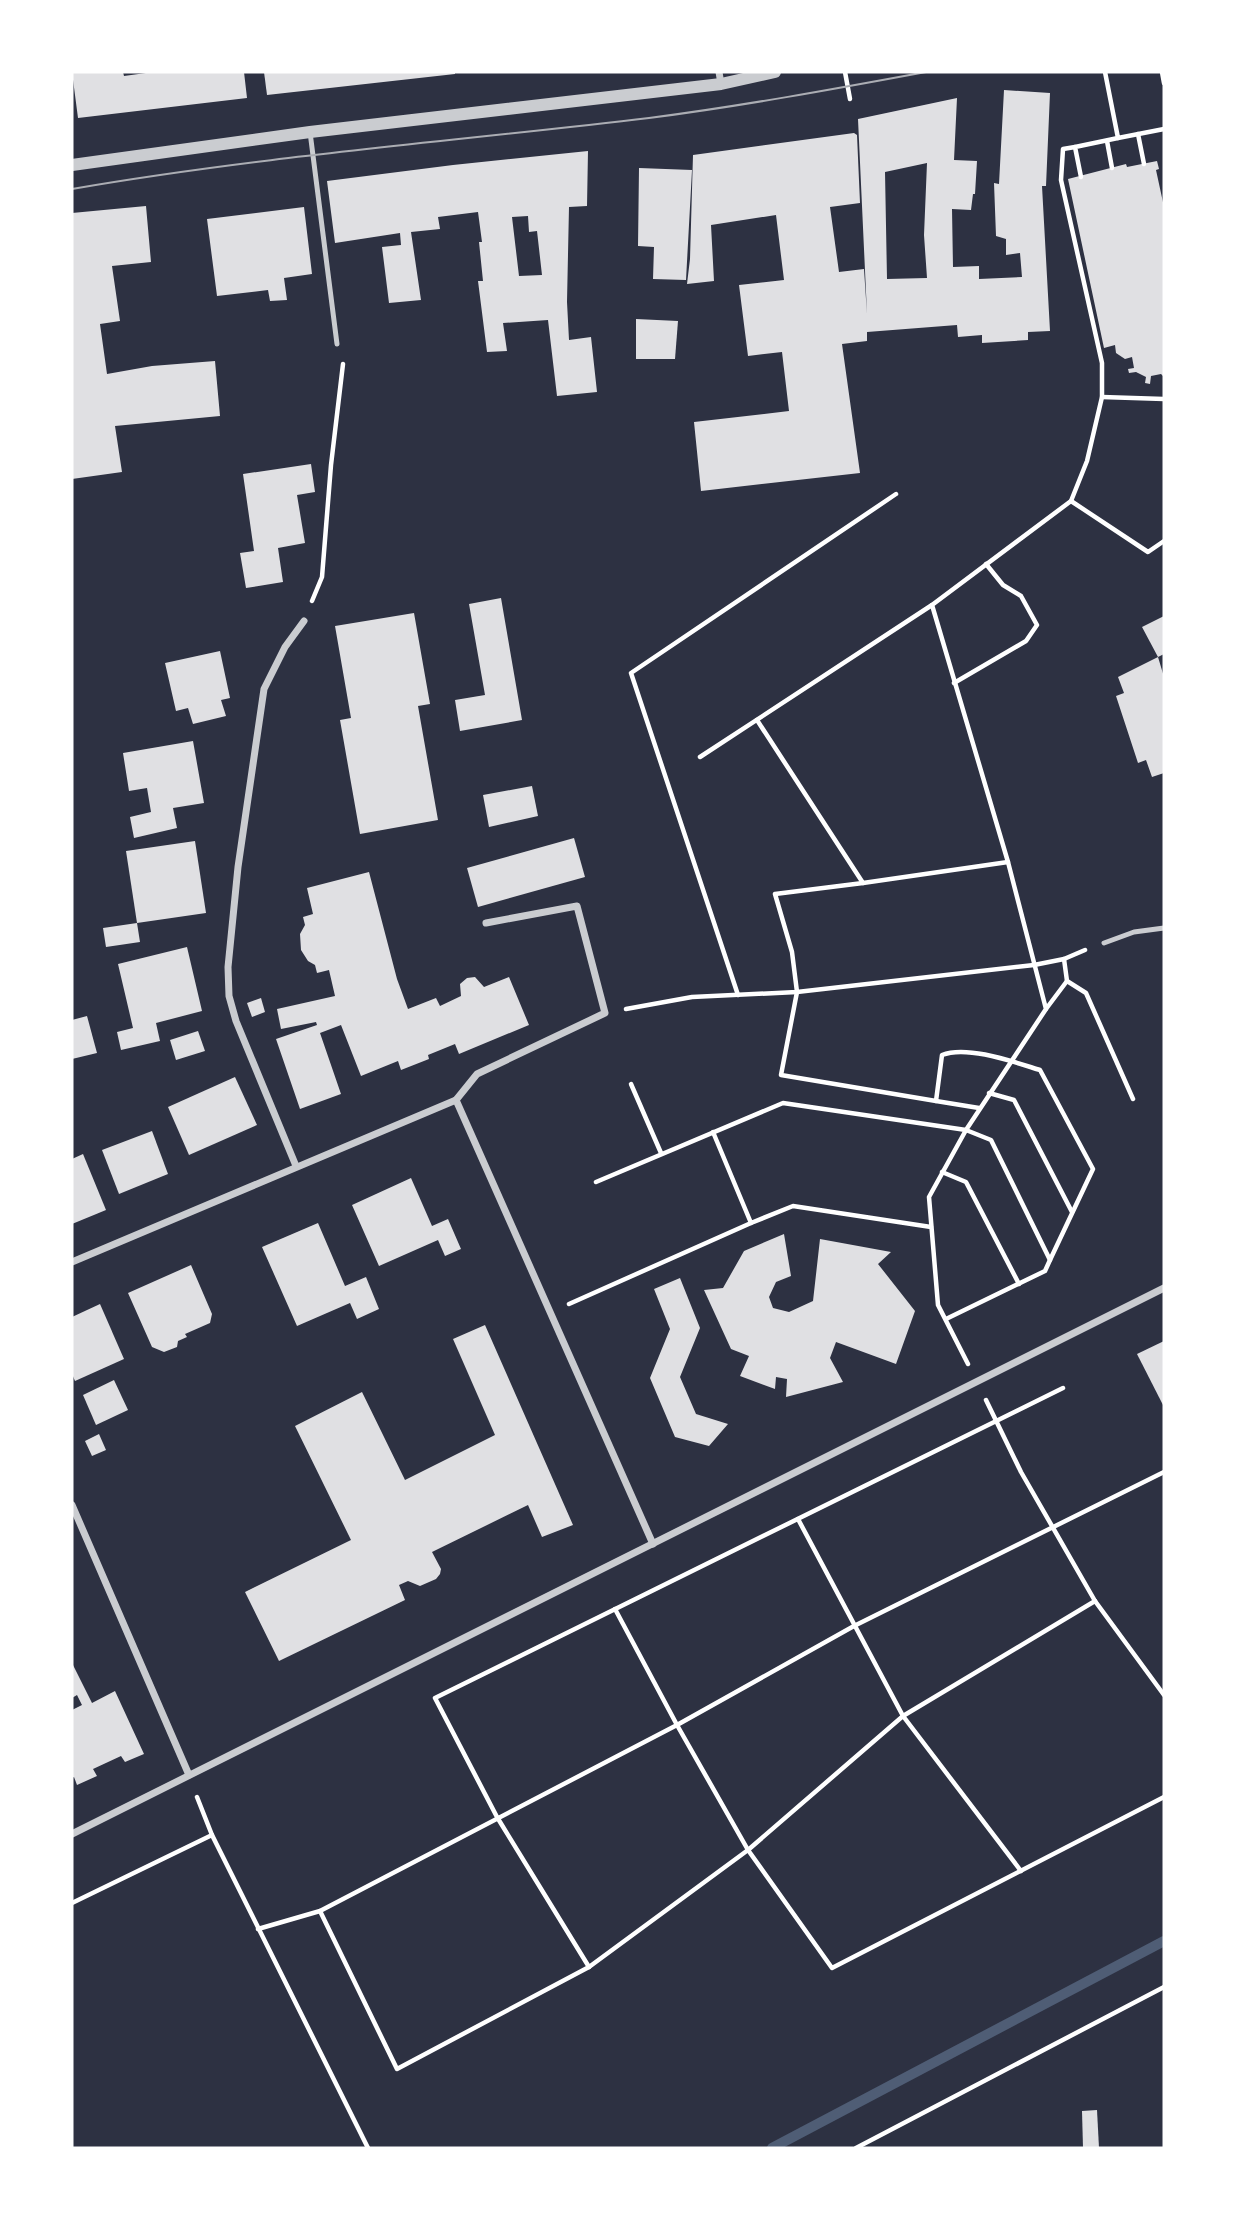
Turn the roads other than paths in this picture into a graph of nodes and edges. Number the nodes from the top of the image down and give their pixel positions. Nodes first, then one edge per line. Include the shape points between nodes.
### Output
1 (775, 72) edge
2 (720, 78) edge
3 (310, 132) junction
4 (72, 165) edge
5 (337, 344) road end
6 (303, 621) road end
7 (486, 923) dead end
8 (1164, 928) edge
9 (1104, 943) road end
10 (456, 1100) junction
11 (296, 1166) junction
12 (72, 1262) edge
13 (1164, 1288) edge
14 (72, 1505) edge
15 (653, 1544) junction
16 (189, 1775) junction
17 (72, 1834) edge

1 - 2 street
2 - 3 street
3 - 4 street
3 - 5 lane
6 - 11 street via 264,690 228,967 236,1021
7 - 10 street via 576,906 605,1013 477,1074
8 - 9 lane
10 - 11 street
10 - 15 street
11 - 12 street
13 - 15 street
14 - 16 street
15 - 16 street
16 - 17 street

